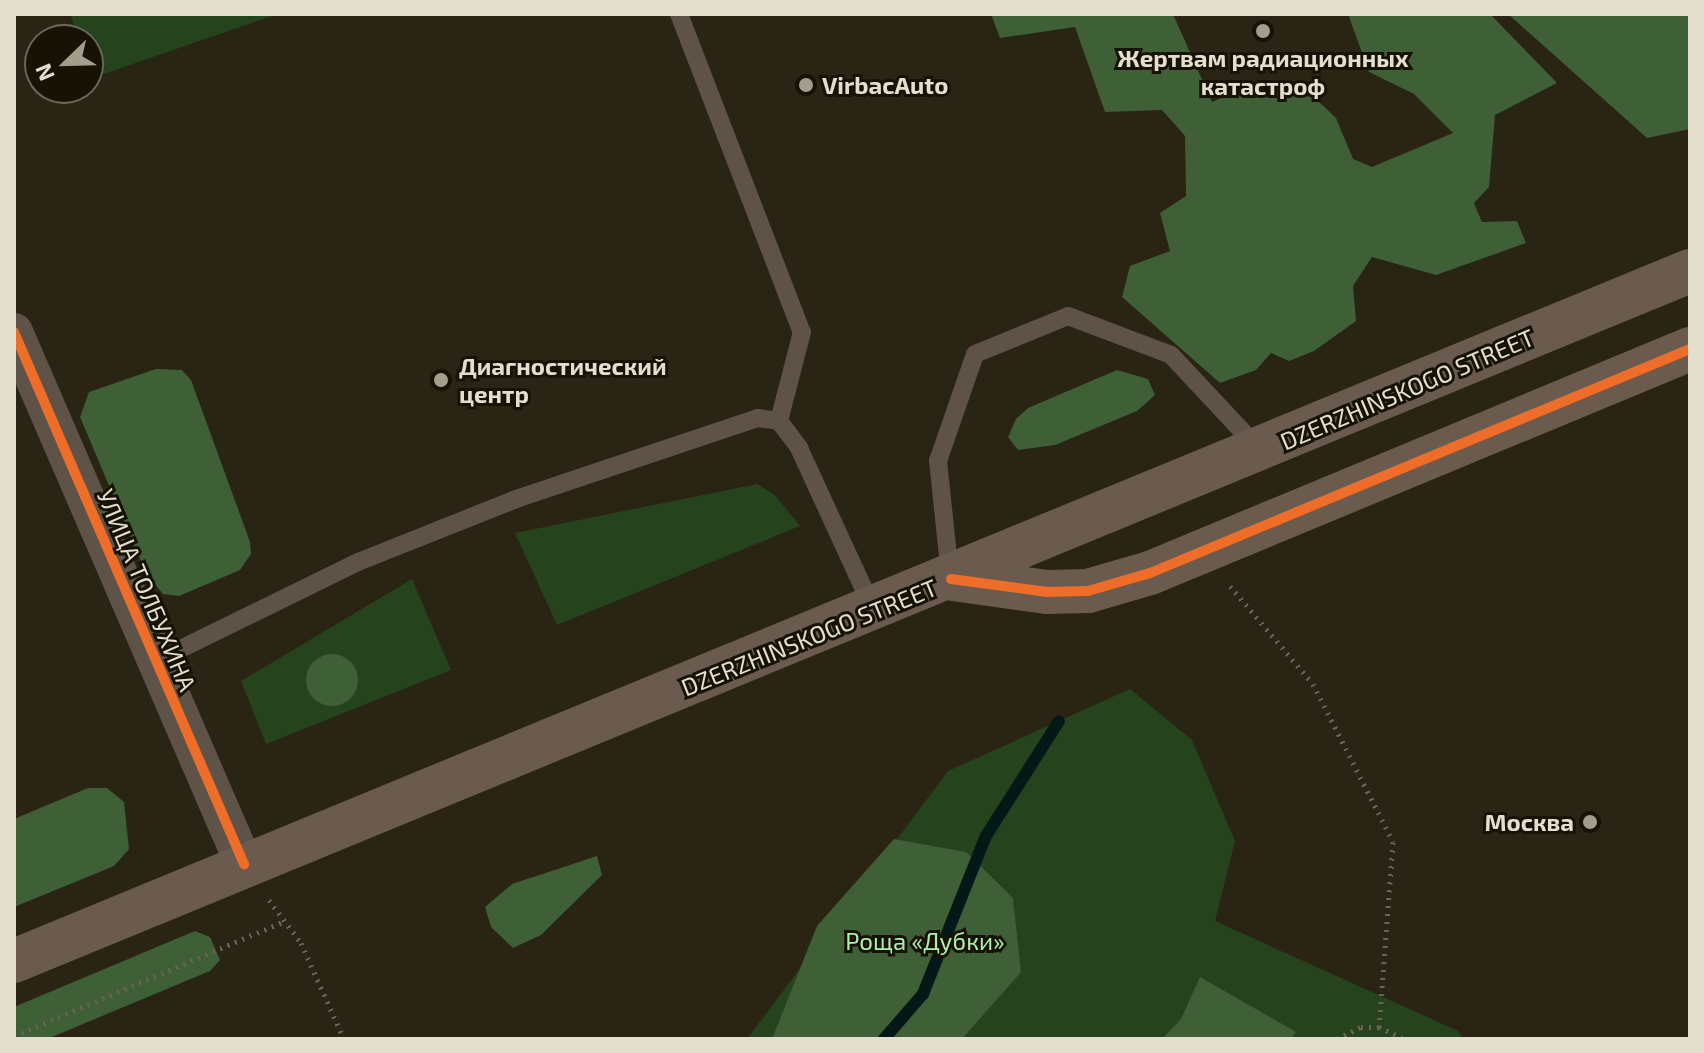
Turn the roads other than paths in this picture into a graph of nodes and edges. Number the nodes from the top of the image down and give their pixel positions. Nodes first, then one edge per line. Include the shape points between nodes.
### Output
1 (679, 14) edge
2 (1690, 271) edge
3 (14, 332) edge
4 (1690, 349) edge
5 (779, 421) junction
6 (1260, 450) junction
7 (951, 579) junction
8 (873, 609) junction
9 (156, 661) junction
10 (244, 864) junction
11 (14, 961) edge

1 - 5 lane via 802,332
2 - 6 main road, DZERZHINSKOGO STREET
3 - 9 street, УЛИЦА ТОЛБУХИНА
4 - 7 main road via 1201,552 1088,591 1047,592
5 - 8 lane via 799,448
5 - 9 lane via 732,422 516,499 358,562
6 - 7 main road, DZERZHINSKOGO STREET
6 - 7 lane via 1171,355 1068,316 988,348 975,354 938,461
7 - 8 main road, DZERZHINSKOGO STREET
8 - 10 main road, DZERZHINSKOGO STREET
9 - 10 street, УЛИЦА ТОЛБУХИНА
10 - 11 main road, DZERZHINSKOGO STREET

